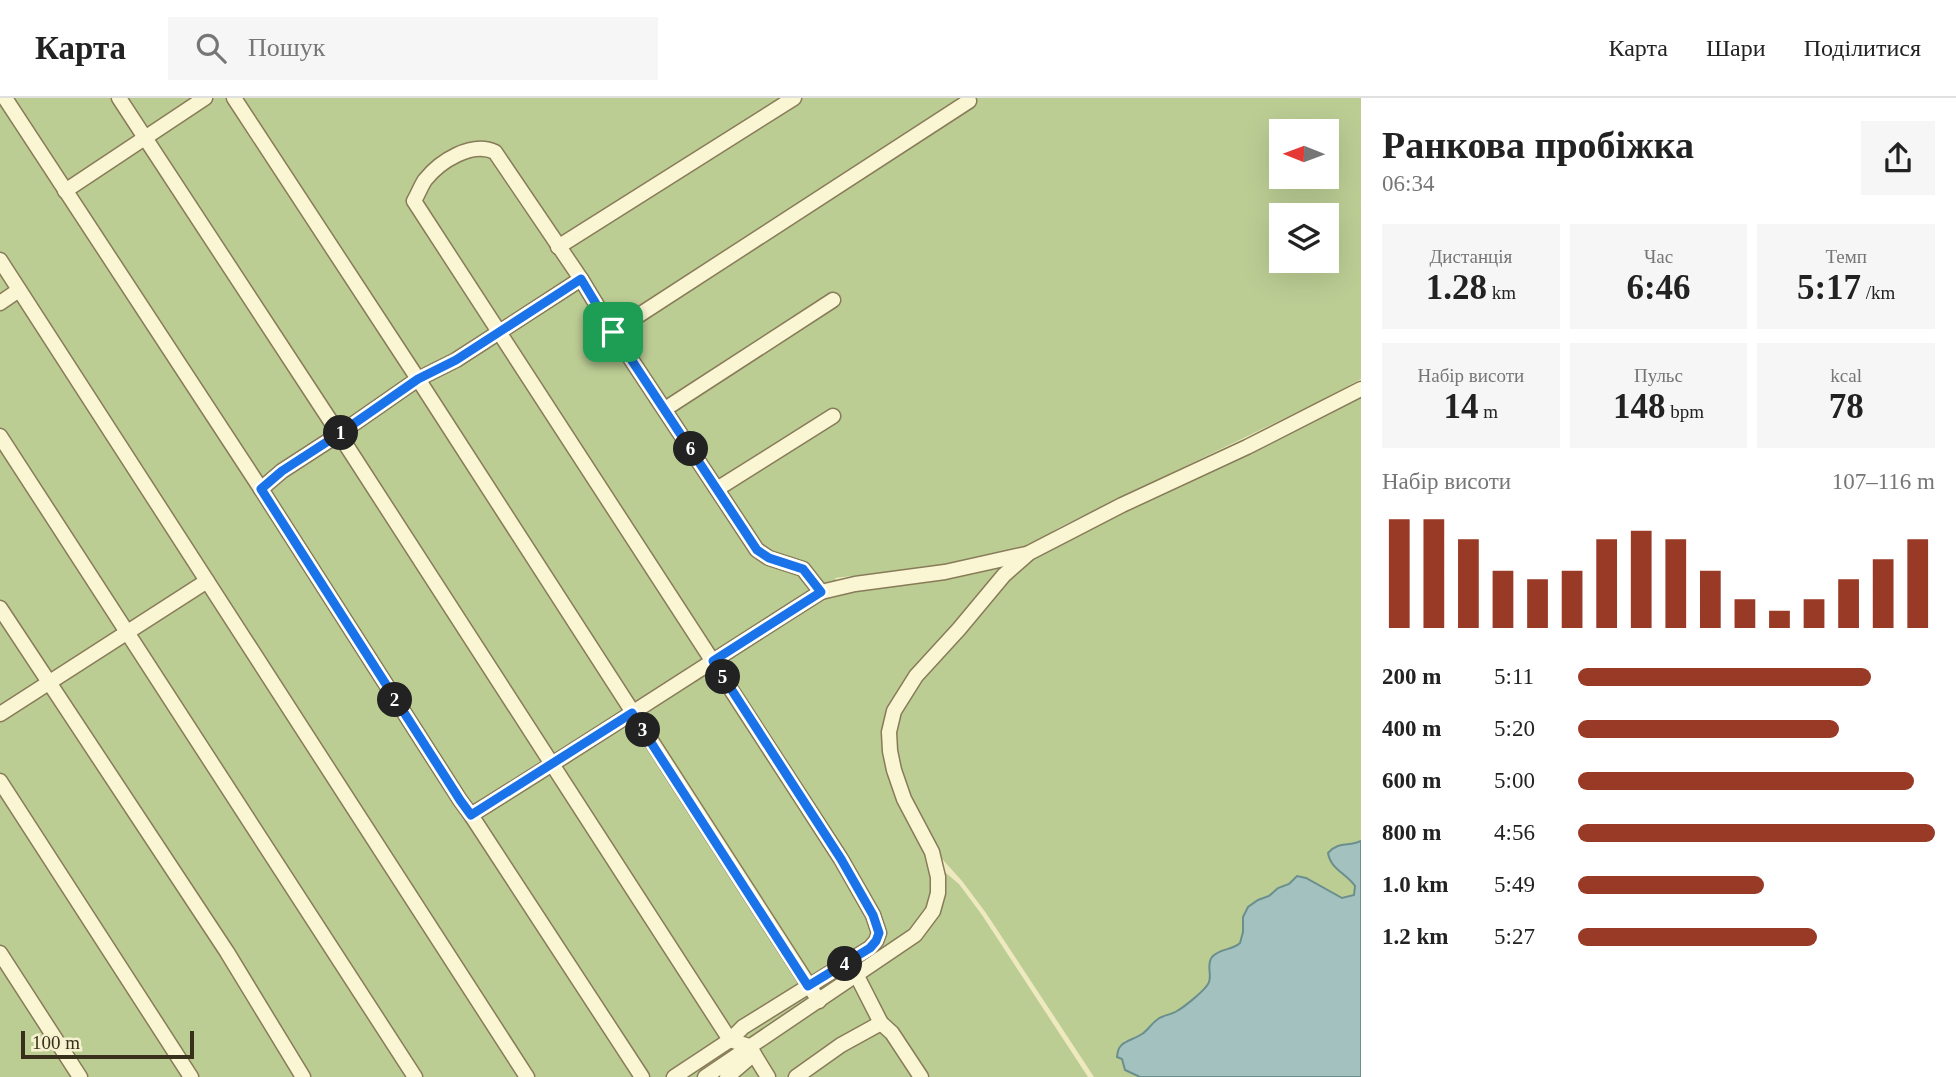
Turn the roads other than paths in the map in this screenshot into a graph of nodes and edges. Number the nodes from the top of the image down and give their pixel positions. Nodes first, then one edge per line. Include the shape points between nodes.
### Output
1 (5, 98) edge
2 (119, 98) edge
3 (205, 98) edge
4 (234, 98) edge
5 (794, 98) edge
6 (969, 101) dead end
7 (145, 139) junction
8 (65, 191) junction
9 (558, 247) junction
10 (0, 260) edge
11 (581, 279) junction
12 (19, 290) junction
13 (833, 300) dead end
14 (0, 303) edge
15 (500, 332) junction
16 (613, 332) junction
17 (418, 379) junction
18 (1361, 390) edge
19 (665, 409) junction
20 (832, 416) dead end
21 (339, 434) junction
22 (0, 436) edge
23 (261, 489) junction
24 (717, 489) junction
25 (1029, 553) junction
26 (207, 581) junction
27 (821, 592) junction
28 (0, 608) edge
29 (126, 632) junction
30 (713, 661) junction
31 (48, 682) junction
32 (632, 713) junction
33 (0, 714) edge
34 (552, 765) junction
35 (0, 780) edge
36 (471, 815) junction
37 (0, 953) edge
38 (857, 976) junction
39 (808, 986) junction
40 (819, 1001) junction
41 (881, 1023) junction
42 (730, 1040) junction
43 (752, 1050) junction
44 (80, 1077) edge
45 (191, 1077) edge
46 (303, 1077) edge
47 (415, 1077) edge
48 (527, 1077) edge
49 (642, 1077) edge
50 (674, 1077) edge
51 (705, 1077) edge
52 (727, 1077) edge
53 (768, 1077) edge
54 (796, 1077) edge
55 (921, 1077) edge

1 - 8 street
2 - 7 street
3 - 7 street
4 - 17 street
5 - 9 street
6 - 16 street
7 - 8 street
7 - 21 street
8 - 23 street
9 - 11 street
9 - 15 street via 495,152 487,148 457,155 424,181 414,201
10 - 12 street
11 - 15 street
11 - 16 street
12 - 14 street
12 - 26 street
13 - 19 street
15 - 17 street
15 - 30 street
16 - 19 street
17 - 21 street
17 - 32 street
18 - 25 street
19 - 24 street
20 - 24 street
21 - 23 street
21 - 34 street
22 - 29 street
23 - 36 street
24 - 27 street via 757,550 803,569
25 - 27 street
25 - 38 street via 1004,575 916,676 894,711 890,732 894,770 932,852 938,893 933,911 915,935
26 - 29 street
26 - 48 street
27 - 30 street
28 - 31 street
29 - 31 street
29 - 47 street
30 - 32 street
30 - 39 street via 841,859 879,933 870,948
31 - 33 street
31 - 46 street
32 - 34 street
32 - 39 street
34 - 36 street
34 - 42 street
35 - 45 street
36 - 49 street
37 - 44 street
38 - 40 street
38 - 41 street
39 - 40 street
39 - 42 street
40 - 43 street
41 - 54 street
41 - 55 street
42 - 43 street
42 - 50 street
43 - 51 street
43 - 52 street
43 - 53 street

